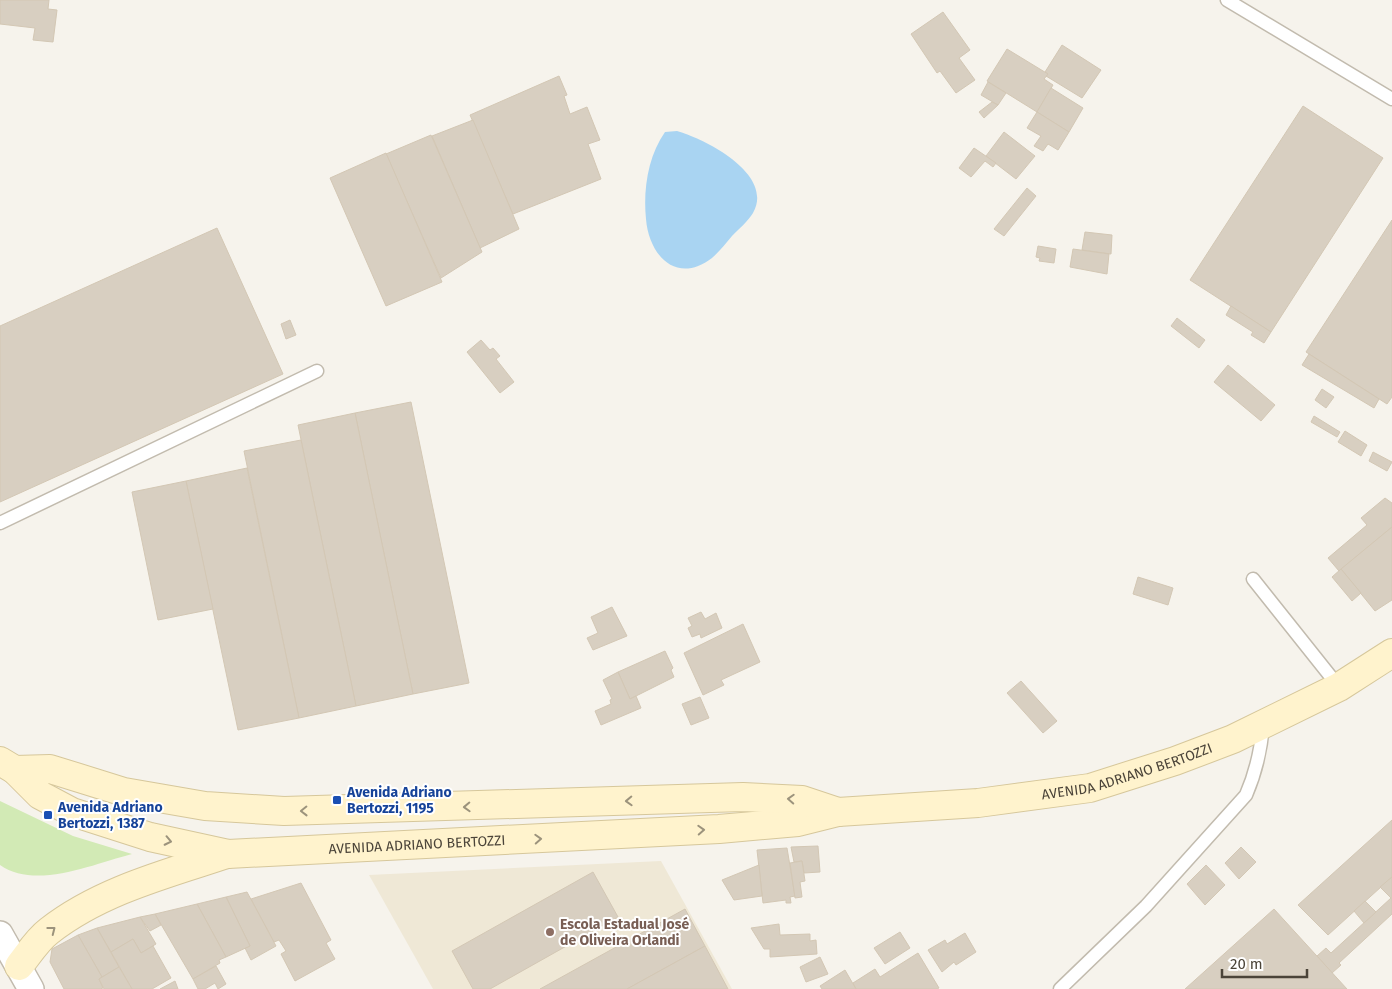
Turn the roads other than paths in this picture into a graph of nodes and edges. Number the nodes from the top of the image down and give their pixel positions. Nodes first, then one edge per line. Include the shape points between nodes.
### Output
1 (1227, 0) edge
2 (1392, 99) edge
3 (317, 371) dead end
4 (0, 523) edge
5 (1253, 579) dead end
6 (1392, 653) edge
7 (1339, 687) junction
8 (1263, 725) junction
9 (8, 766) edge
10 (838, 812) junction
11 (228, 854) junction
12 (0, 934) edge
13 (25, 978) edge
14 (1060, 989) edge

1 - 2 lane
3 - 4 lane
5 - 7 lane
6 - 7 main road, AVENIDA ADRIANO BERTOZZI
7 - 8 main road, AVENIDA ADRIANO BERTOZZI
8 - 10 main road, AVENIDA ADRIANO BERTOZZI via 1175,761 1090,788 978,803
8 - 14 lane via 1254,777 1246,795 1146,906
10 -> 9 main road, AVENIDA ADRIANO BERTOZZI via 802,800 743,797 284,811 205,806 124,792 50,769
9 -> 11 main road, AVENIDA ADRIANO BERTOZZI via 40,795 72,812 150,837
11 -> 10 main road, AVENIDA ADRIANO BERTOZZI via 719,829 798,822
13 -> 11 main road via 47,932 82,909 144,881
12 - 13 street

